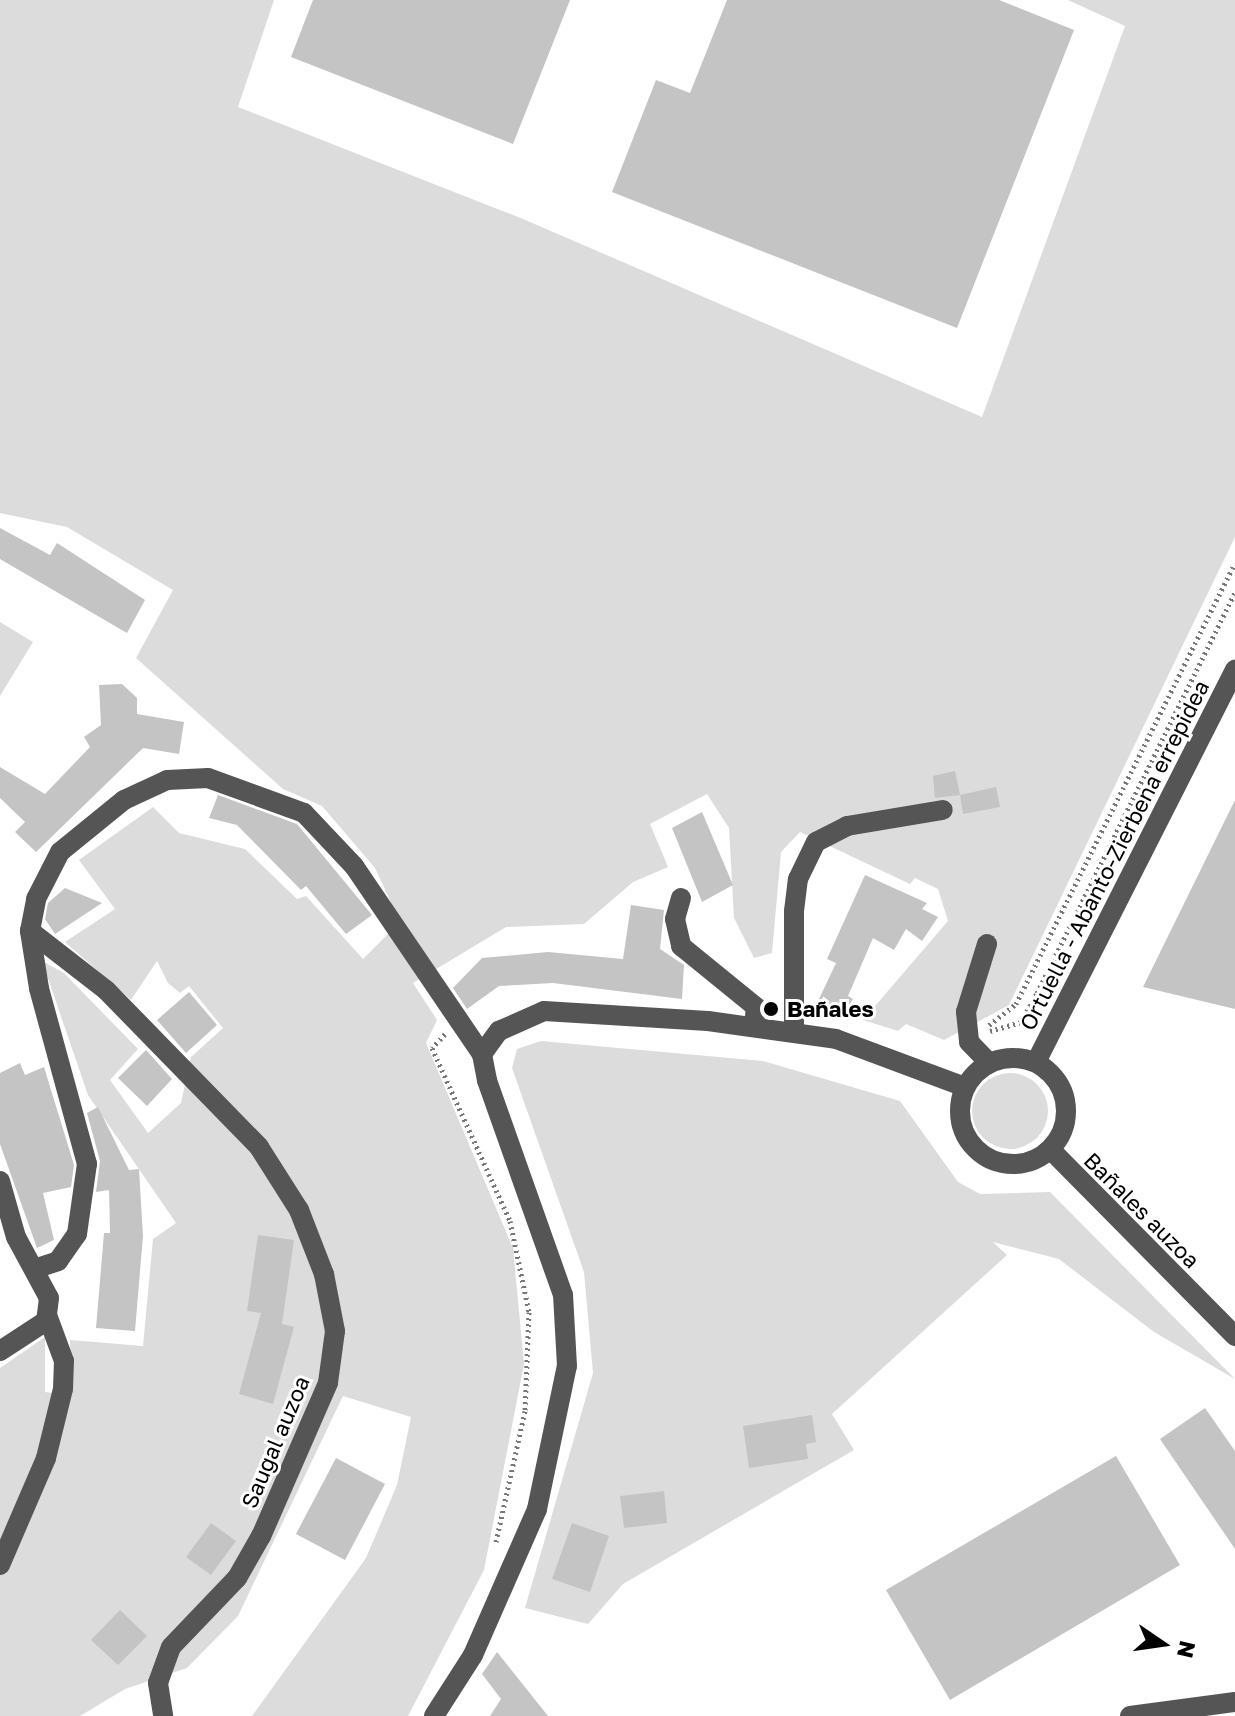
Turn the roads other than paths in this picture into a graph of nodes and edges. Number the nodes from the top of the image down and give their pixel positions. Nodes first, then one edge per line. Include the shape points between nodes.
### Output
1 (1235, 670) edge
2 (943, 810) dead end
3 (681, 898) dead end
4 (30, 931) junction
5 (987, 944) dead end
6 (754, 1027) junction
7 (794, 1031) junction
8 (482, 1054) junction
9 (1036, 1062) junction
10 (989, 1063) junction
11 (965, 1087) junction
12 (1051, 1150) junction
13 (0, 1181) edge
14 (37, 1268) junction
15 (47, 1315) junction
16 (1235, 1336) edge
17 (0, 1351) edge
18 (0, 1565) edge
19 (1235, 1702) edge
20 (163, 1716) edge
21 (434, 1716) edge
22 (1130, 1716) edge

1 - 9 street, Ortuella - Abanto-Zierbena errepidea
2 - 7 street via 847,826 816,842 796,895
3 - 6 street via 675,919 681,946 756,1007
4 - 8 street via 36,899 60,852 88,825 167,780 222,781 304,813 354,866 459,1030
4 - 14 street via 87,1164 77,1234 58,1261
4 - 20 street, Saugal auzoa via 106,990 259,1147 299,1210 324,1274 335,1331 328,1383 261,1536 237,1578 171,1647 158,1683
5 - 10 street via 966,1012 969,1042
6 - 7 street
6 - 8 street via 544,1011 519,1017
7 - 11 street via 890,1055
8 - 21 street via 499,1122 563,1295 567,1366 537,1509 473,1655
9 - 10 street
9 - 12 street via 1065,1095 1065,1124
10 - 11 street
11 - 12 street via 960,1119 982,1154 1021,1165
12 - 16 street, Bañales auzoa
13 - 14 street via 16,1237
14 - 15 street
15 - 17 street
15 - 18 street via 64,1361 63,1389 46,1458
19 - 22 street

